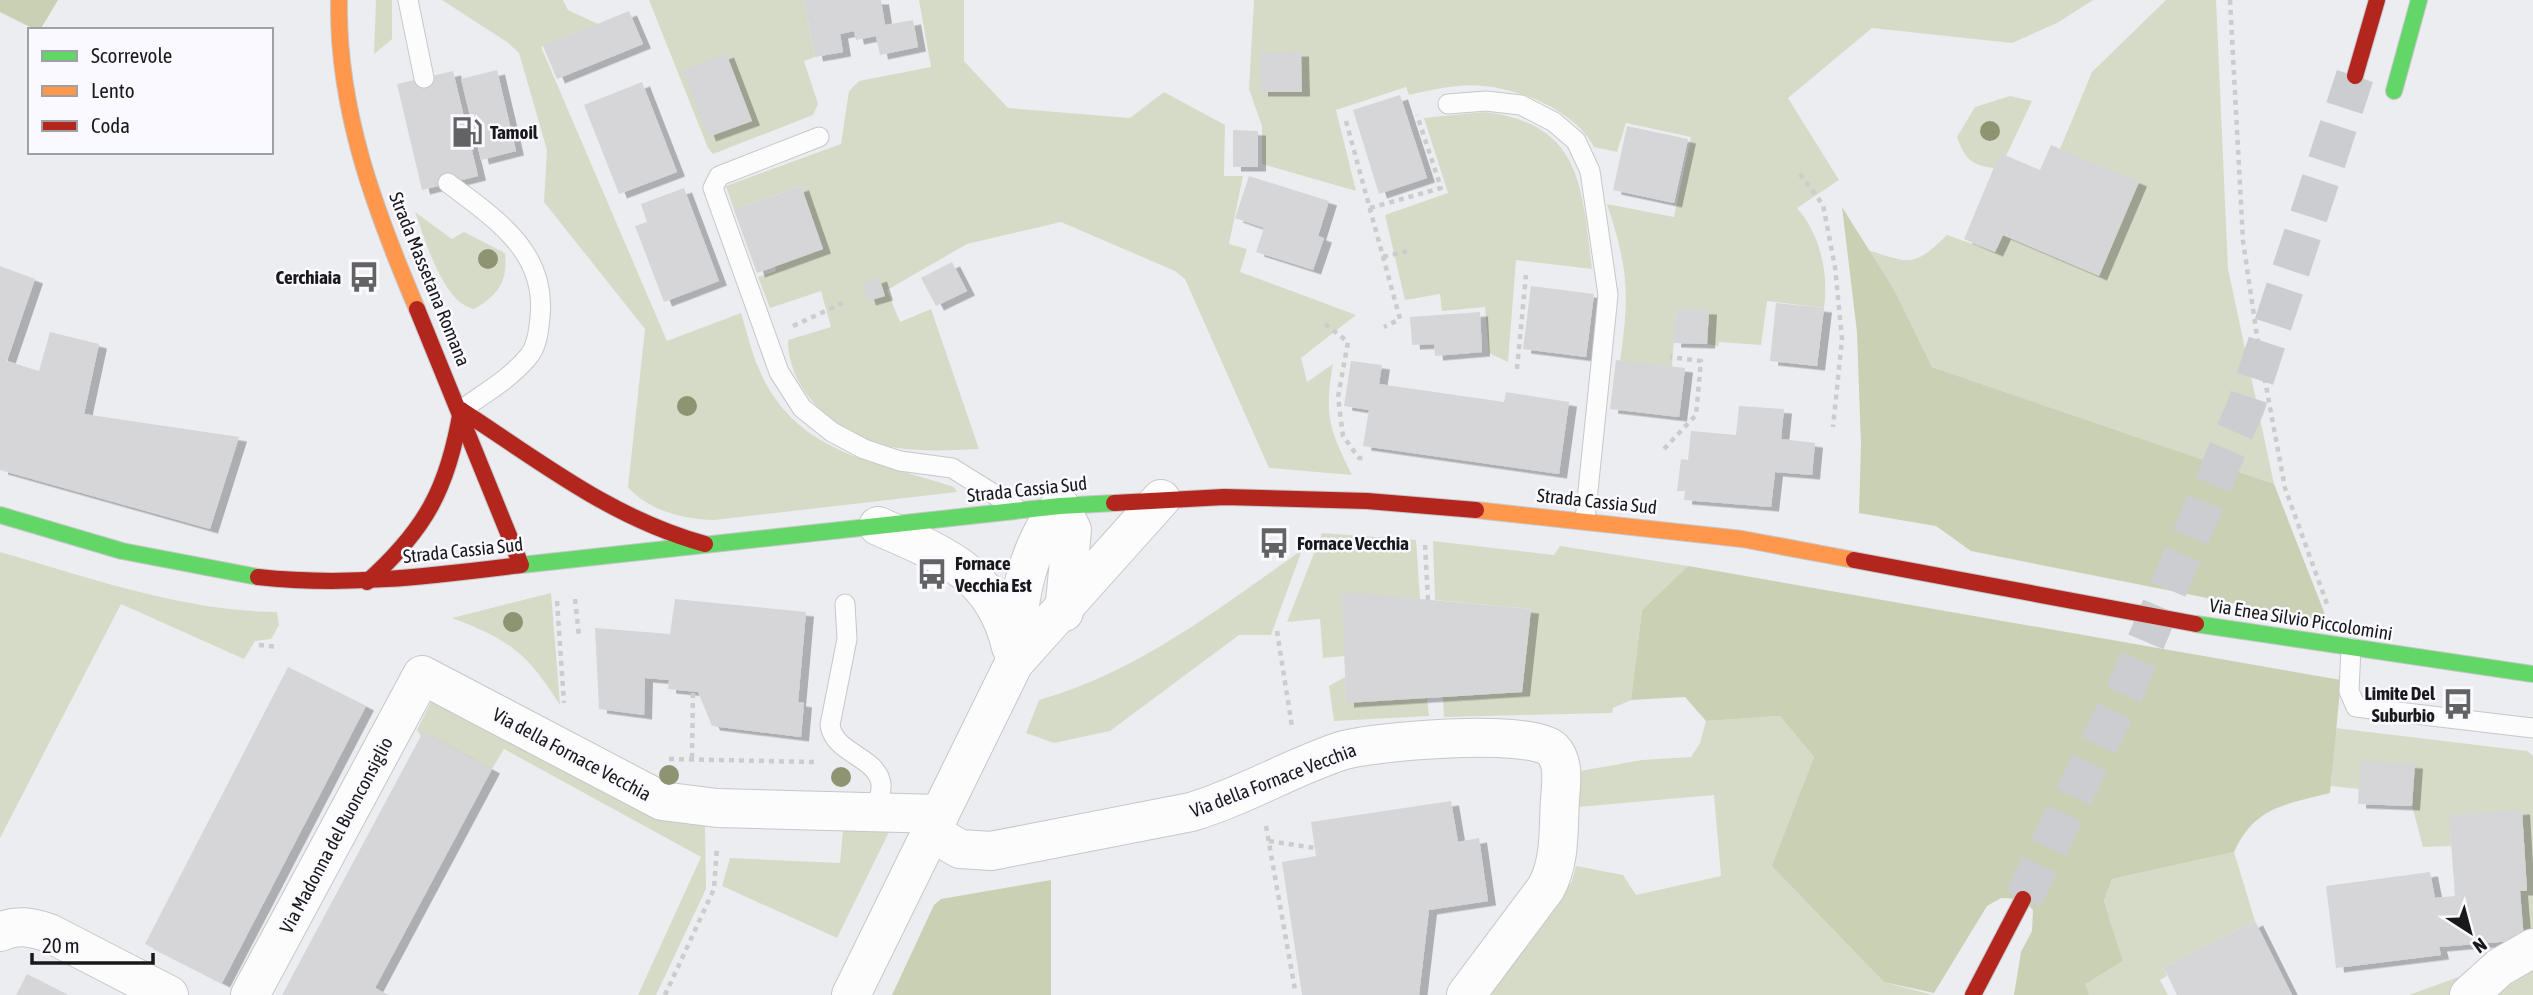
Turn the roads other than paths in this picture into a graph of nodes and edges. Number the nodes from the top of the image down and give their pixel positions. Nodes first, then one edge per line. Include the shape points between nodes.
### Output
1 (339, 0) edge
2 (408, 0) edge
3 (2377, 0) edge
4 (2419, 0) edge
5 (2355, 76) tunnel mouth
6 (424, 78) dead end
7 (2394, 91) dead end
8 (1448, 104) road end
9 (820, 137) dead end
10 (448, 183) dead end
11 (461, 410) junction
12 (1161, 499) junction
13 (1060, 506) junction
14 (1019, 510) junction
15 (0, 515) edge
16 (1586, 520) junction
17 (878, 526) junction
18 (705, 544) junction
19 (521, 565) junction
20 (367, 582) junction
21 (2063, 600) joint
22 (845, 604) dead end
23 (1063, 612) junction
24 (2351, 648) junction
25 (1014, 663) junction
26 (422, 674) joint
27 (2533, 674) edge
28 (2533, 728) edge
29 (874, 812) junction
30 (935, 823) junction
31 (2023, 898) tunnel mouth
32 (0, 932) edge
33 (2533, 948) edge
34 (170, 995) edge
35 (250, 995) edge
36 (851, 995) edge
37 (1466, 995) edge
38 (1973, 995) edge
39 (2469, 995) edge

1 - 11 main road, Strada Massetana Romana via 340,65 358,145 389,237
2 - 6 lane
3 - 5 main road
4 - 7 main road
8 - 16 lane via 1486,101 1521,105 1554,122 1576,141 1590,171 1608,295
9 - 14 lane via 719,176 713,188 790,394 832,432 886,457 952,468
10 - 11 lane via 520,242 537,278 541,312 531,355
11 - 18 main road via 616,510 666,533
11 - 19 main road, Strada Massetana Romana
11 - 20 main road via 456,443 436,504 416,535
12 - 13 main road, Strada Cassia Sud
12 - 16 main road, Strada Cassia Sud via 1367,501
12 - 23 street
13 - 14 main road, Strada Cassia Sud
13 - 23 street via 1072,530
13 - 25 street via 1030,555 1017,615
14 - 17 main road, Strada Cassia Sud
15 - 20 main road, Strada Cassia Sud via 169,563 275,579
16 - 21 main road, Strada Cassia Sud via 1811,551
17 - 18 main road, Strada Cassia Sud
17 - 25 street via 938,552 972,576 1000,612
18 - 19 main road, Strada Cassia Sud
19 - 20 main road, Strada Cassia Sud
21 - 24 main road, Via Enea Silvio Piccolomini
22 - 29 lane via 847,639 831,734 866,763 881,785
23 - 25 street
24 - 27 main road, Via Enea Silvio Piccolomini
24 - 28 lane via 2349,691 2356,707
25 - 30 street
26 - 29 street, Via della Fornace Vecchia via 662,801 717,808
26 - 35 street, Via Madonna del Buonconsiglio
29 - 30 street, Via della Fornace Vecchia
30 - 36 street
30 - 37 street, Via della Fornace Vecchia via 960,849 991,851 1191,812 1351,748 1498,738 1537,740 1551,748 1560,763 1555,868 1546,888
31 - 38 main road
32 - 34 street via 29,927 48,933
33 - 39 street via 2500,967

